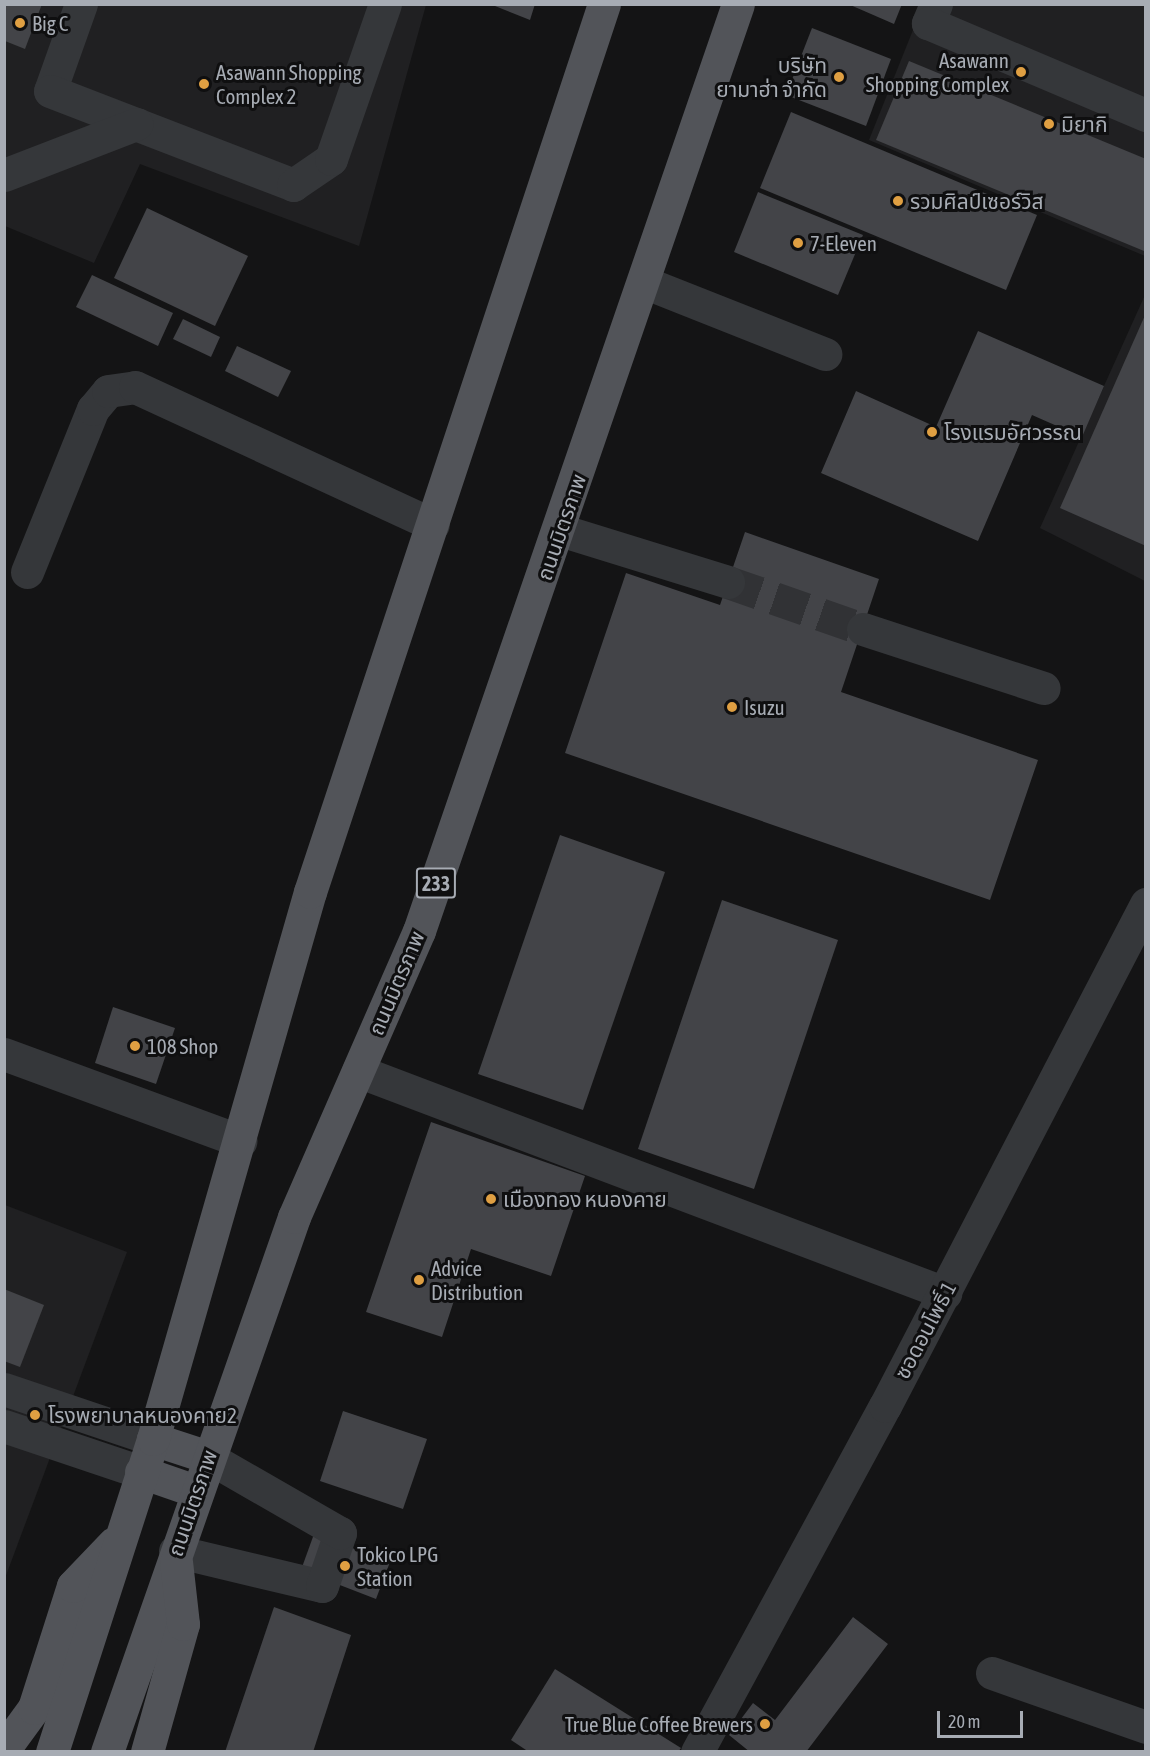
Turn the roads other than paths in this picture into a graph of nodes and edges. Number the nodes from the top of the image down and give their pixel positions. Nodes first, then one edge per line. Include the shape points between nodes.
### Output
1 (81, 4) edge
2 (386, 4) edge
3 (604, 4) edge
4 (738, 4) edge
5 (936, 4) edge
6 (1146, 115) edge
7 (136, 124) junction
8 (4, 175) edge
9 (646, 283) junction
10 (825, 354) dead end
11 (433, 525) junction
12 (560, 530) junction
13 (27, 572) dead end
14 (728, 582) tunnel mouth
15 (863, 629) tunnel mouth
16 (1044, 688) dead end
17 (1146, 904) edge
18 (4, 1054) edge
19 (358, 1071) junction
20 (240, 1141) junction
21 (945, 1293) junction
22 (4, 1389) edge
23 (4, 1426) edge
24 (153, 1439) junction
25 (208, 1457) junction
26 (141, 1472) junction
27 (196, 1491) junction
28 (119, 1537) junction
29 (175, 1551) junction
30 (992, 1673) dead end
31 (1146, 1727) edge
32 (4, 1749) edge
33 (52, 1752) edge
34 (107, 1752) edge
35 (147, 1752) edge
36 (697, 1752) edge

1 - 7 street via 50,91
2 - 7 street via 331,159 293,185
3 - 11 main road
4 - 9 main road, ถนนมิตรภาพ / 233
5 - 6 street via 928,22
7 - 8 street
9 - 10 street
9 - 12 main road, ถนนมิตรภาพ / 233
11 - 13 street via 135,387 108,391 93,409
11 - 20 main road via 310,892
12 - 14 street
12 - 19 main road, ถนนมิตรภาพ / 233 via 419,931
15 - 16 street
17 - 21 street, ซอดอนโพธิ์ 1
18 - 20 street
19 - 21 street
19 - 25 main road, ถนนมิตรภาพ / 233 via 294,1217
20 - 24 main road
21 - 36 street, ซอดอนโพธิ์ 1
22 - 24 street
23 - 26 street
24 - 25 main road
24 - 26 main road
25 - 27 main road, ถนนมิตรภาพ / 233
25 - 29 street via 340,1533 322,1586
26 - 27 main road
26 - 28 main road
27 - 29 main road, ถนนมิตรภาพ / 233
28 - 32 main road via 74,1586 34,1708
28 - 33 main road
29 - 34 main road, ถนนมิตรภาพ / 233
29 - 35 main road via 183,1624
30 - 31 street

